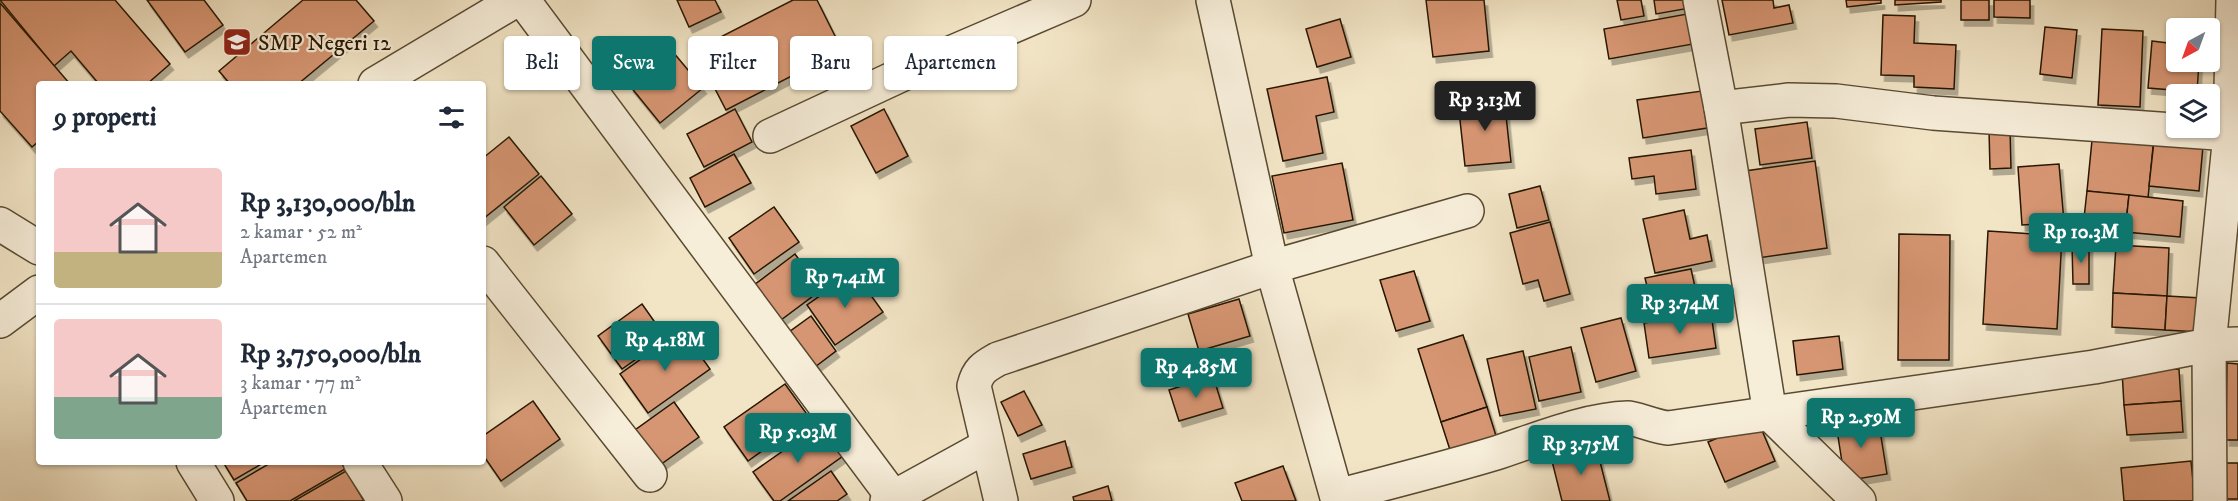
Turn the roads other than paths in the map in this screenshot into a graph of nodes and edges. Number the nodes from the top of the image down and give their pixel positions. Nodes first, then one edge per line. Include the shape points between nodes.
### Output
1 (516, 0) edge
2 (523, 0) edge
3 (1074, 0) edge
4 (1213, 0) edge
5 (1701, 0) edge
6 (2233, 0) edge
7 (2236, 41) edge
8 (380, 81) edge
9 (1721, 108) junction
10 (2230, 134) junction
11 (770, 136) dead end
12 (1467, 211) dead end
13 (0, 224) edge
14 (36, 246) edge
15 (486, 267) edge
16 (1272, 267) junction
17 (36, 294) edge
18 (0, 321) edge
19 (2224, 345) edge
20 (1770, 414) junction
21 (987, 446) junction
22 (195, 465) edge
23 (362, 465) edge
24 (650, 475) dead end
25 (890, 499) edge
26 (1337, 499) edge
27 (218, 501) edge
28 (385, 501) edge
29 (1001, 501) edge
30 (1858, 501) edge
31 (2210, 501) edge

1 - 8 street
2 - 25 street
3 - 11 street
4 - 16 street
5 - 9 street
6 - 7 street
7 - 10 street
9 - 10 street via 1789,100 1836,101 1933,113
9 - 20 street
10 - 19 street
12 - 16 street
13 - 14 street
15 - 24 street
16 - 21 street via 984,367 977,373 974,386
16 - 26 street
17 - 18 street
19 - 20 street
19 - 31 street
20 - 26 street via 1668,428 1632,418 1619,419 1572,429
20 - 30 street
21 - 25 street
21 - 29 street
22 - 27 street
23 - 28 street

